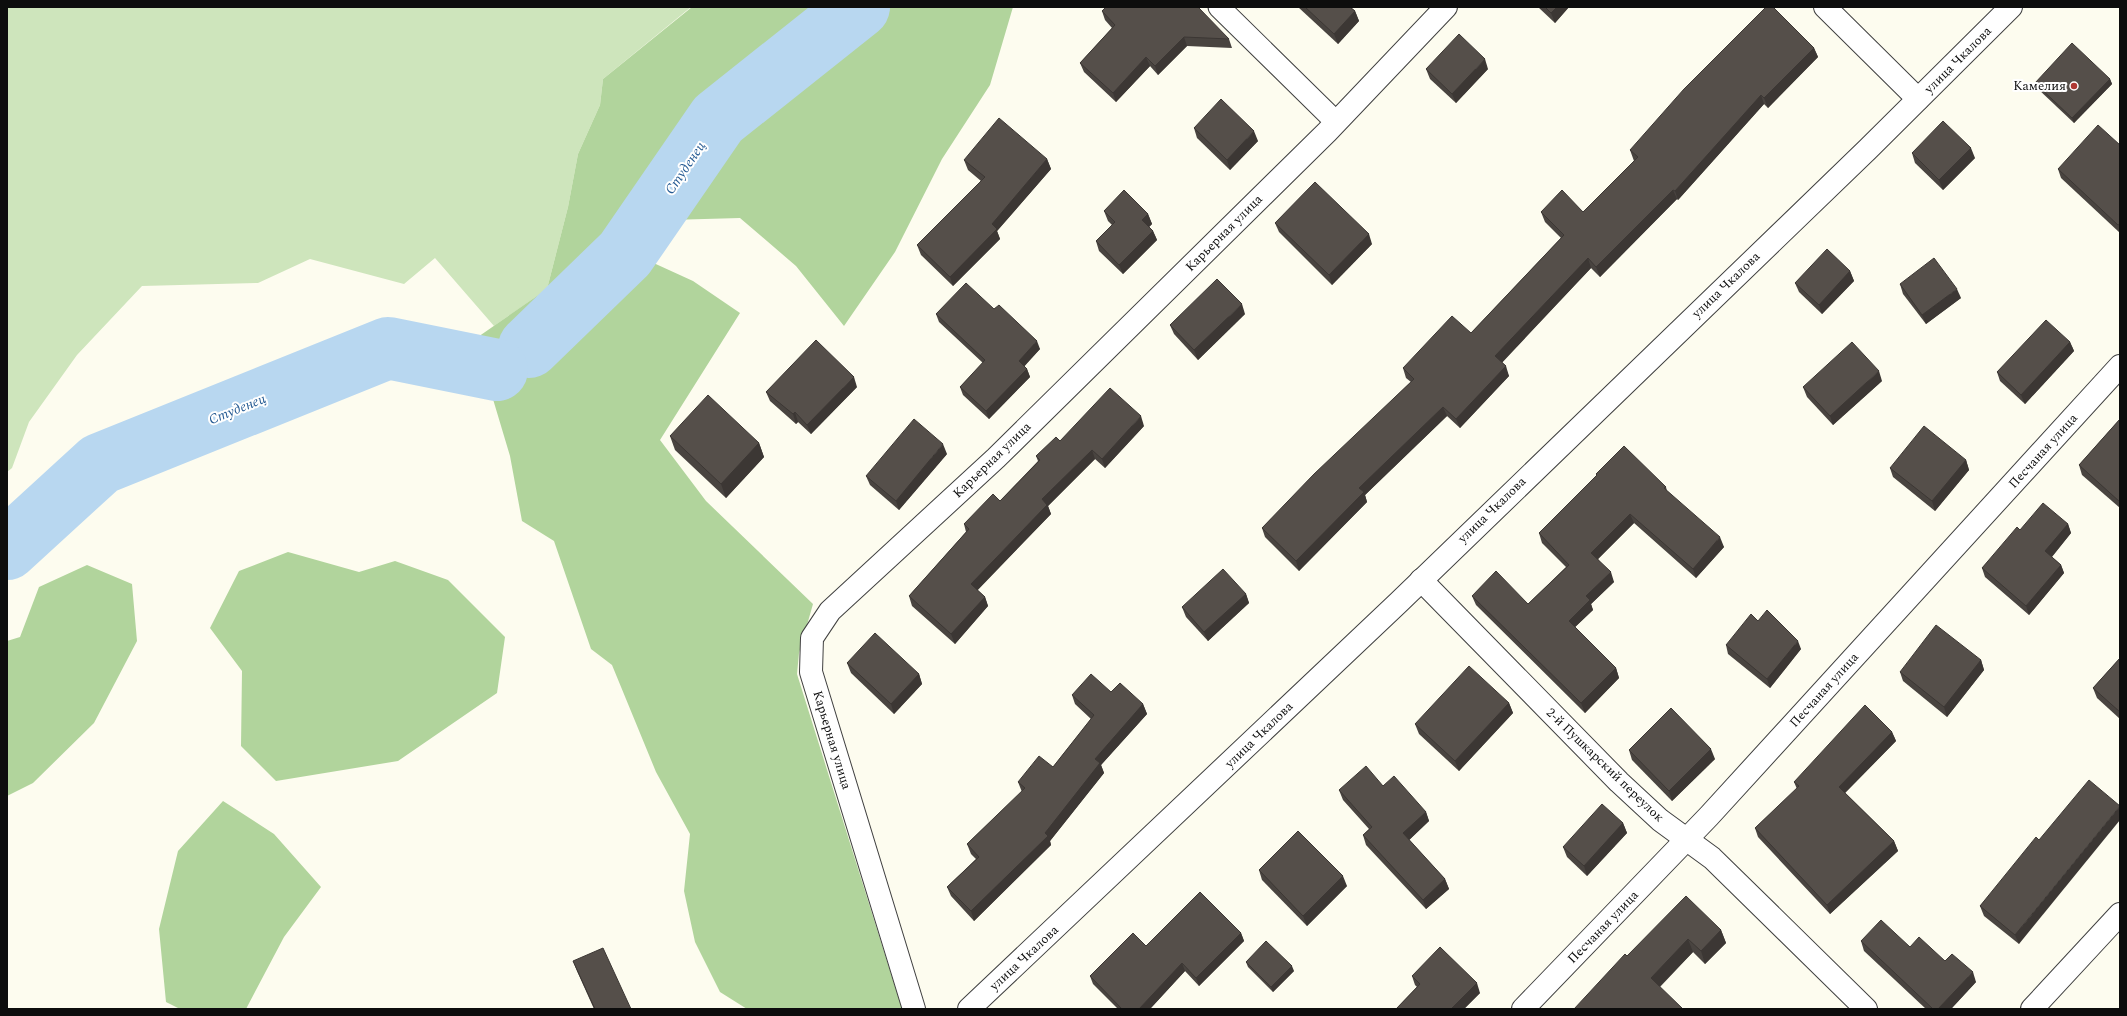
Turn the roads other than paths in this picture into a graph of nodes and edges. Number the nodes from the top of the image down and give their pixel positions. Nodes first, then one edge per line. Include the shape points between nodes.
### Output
1 (1219, 7) edge
2 (1446, 7) edge
3 (1824, 7) edge
4 (2011, 7) edge
5 (1918, 99) junction
6 (1336, 122) junction
7 (2120, 366) edge
8 (1421, 580) junction
9 (1686, 840) junction
10 (2120, 914) edge
11 (914, 1009) edge
12 (969, 1009) edge
13 (1523, 1009) edge
14 (1866, 1009) edge
15 (2032, 1009) edge

1 - 6 lane
2 - 6 street, Карьерная улица
3 - 5 street
4 - 5 street, улица Чкалова
5 - 8 street, улица Чкалова
6 - 11 street, Карьерная улица via 996,458 830,611 812,638 811,672
7 - 9 street, Песчаная улица
8 - 9 street, 2-й Пушкарский переулок via 1618,782
8 - 12 street, улица Чкалова
9 - 13 street, Песчаная улица
9 - 14 street, 2-й Пушкарский переулок via 1712,858
10 - 15 street

